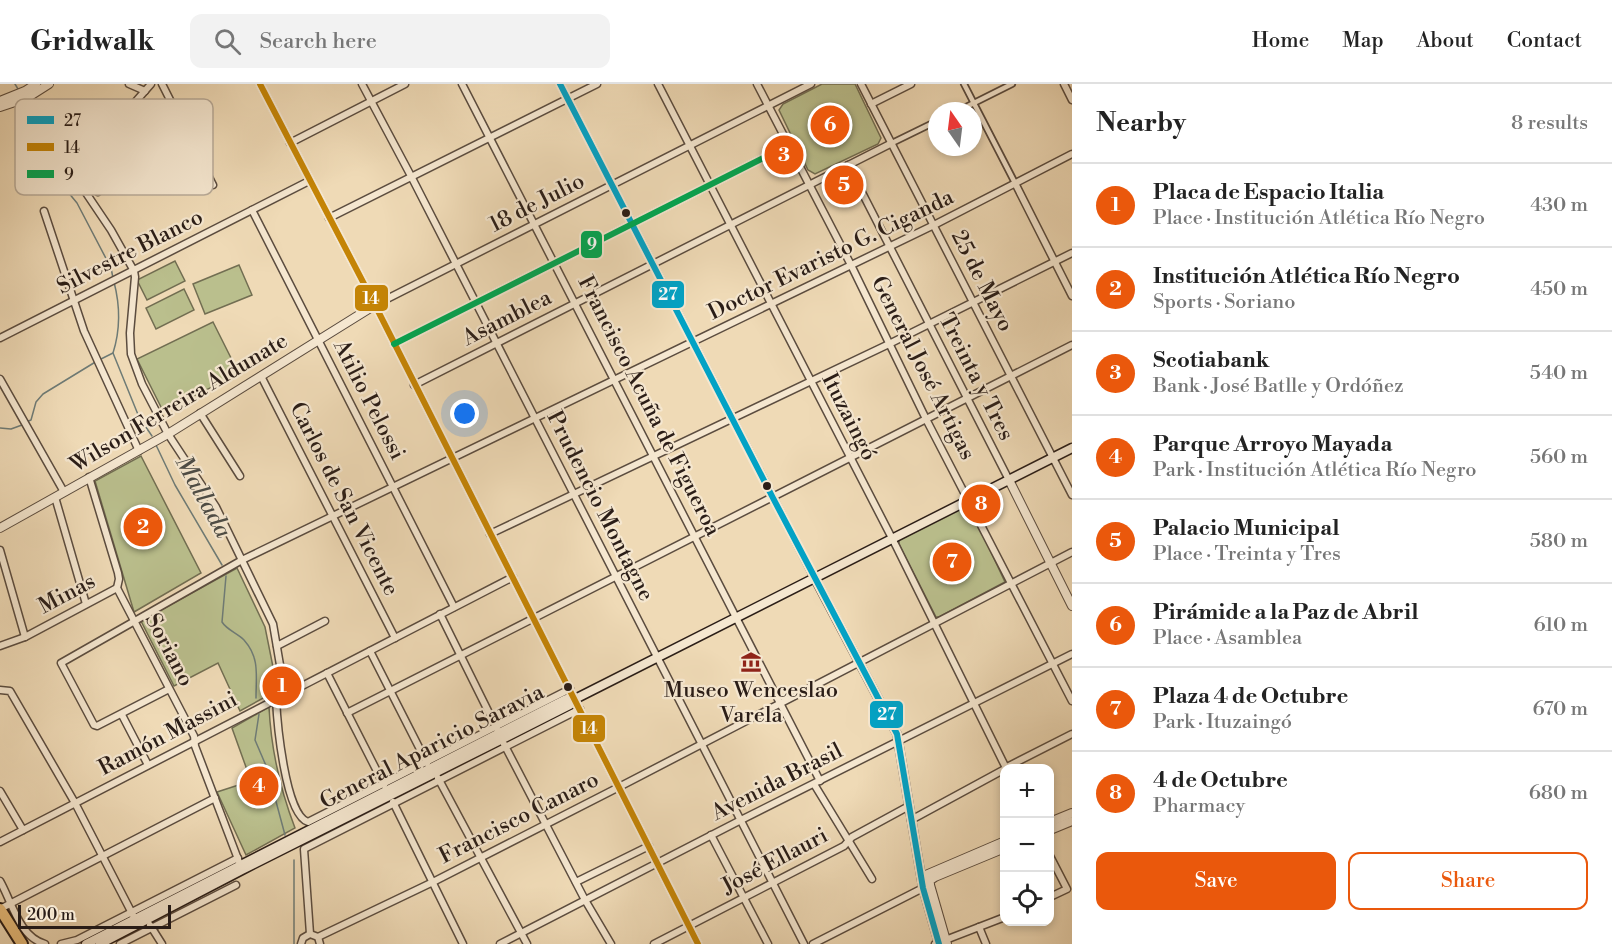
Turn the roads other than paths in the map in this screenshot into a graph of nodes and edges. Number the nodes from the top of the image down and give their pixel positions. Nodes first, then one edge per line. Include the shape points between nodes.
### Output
1 (36, 84) edge
2 (49, 84) edge
3 (129, 84) edge
4 (151, 84) edge
5 (162, 84) edge
6 (260, 84) edge
7 (362, 84) edge
8 (405, 84) edge
9 (462, 84) edge
10 (560, 84) edge
11 (597, 84) edge
12 (658, 84) edge
13 (757, 84) edge
14 (811, 84) edge
15 (861, 84) edge
16 (911, 84) edge
17 (964, 84) edge
18 (1012, 84) edge
19 (1064, 84) edge
20 (145, 91) junction
21 (26, 94) junction
22 (15, 99) edge
23 (16, 99) edge
24 (138, 99) edge
25 (170, 99) edge
26 (568, 99) junction
27 (15, 100) edge
28 (1072, 100) edge
29 (0, 101) edge
30 (371, 101) junction
31 (973, 102) edge
32 (976, 102) edge
33 (871, 104) junction
34 (768, 105) junction
35 (0, 107) edge
36 (982, 119) edge
37 (928, 125) edge
38 (490, 138) junction
39 (290, 142) junction
40 (892, 143) junction
41 (690, 145) junction
42 (789, 145) junction
43 (1072, 154) edge
44 (848, 165) junction
45 (411, 176) junction
46 (309, 181) junction
47 (1015, 183) junction
48 (710, 184) junction
49 (809, 184) junction
50 (612, 185) junction
51 (86, 195) edge
52 (252, 210) junction
53 (44, 211) dead end
54 (329, 218) junction
55 (633, 224) junction
56 (535, 225) junction
57 (731, 225) junction
58 (934, 225) junction
59 (890, 247) junction
60 (1072, 254) edge
61 (1054, 262) junction
62 (555, 263) junction
63 (455, 264) junction
64 (653, 264) junction
65 (851, 265) junction
66 (134, 271) junction
67 (1072, 296) edge
68 (75, 301) junction
69 (475, 302) junction
70 (973, 302) junction
71 (576, 304) junction
72 (771, 304) junction
73 (375, 305) junction
74 (928, 324) junction
75 (0, 338) edge
76 (318, 340) junction
77 (694, 342) junction
78 (394, 344) junction
79 (496, 344) junction
80 (888, 344) junction
81 (1072, 345) edge
82 (261, 376) junction
83 (1011, 378) junction
84 (0, 379) edge
85 (614, 379) junction
86 (810, 381) junction
87 (414, 385) junction
88 (967, 399) junction
89 (200, 413) junction
90 (535, 417) junction
91 (732, 418) junction
92 (926, 420) junction
93 (168, 434) junction
94 (1072, 448) edge
95 (139, 450) junction
96 (653, 455) junction
97 (1053, 458) junction
98 (453, 459) junction
99 (850, 459) junction
100 (240, 476) dead end
101 (89, 477) junction
102 (1009, 480) junction
103 (393, 486) junction
104 (64, 492) junction
105 (574, 495) junction
106 (1072, 495) edge
107 (55, 497) junction
108 (773, 498) junction
109 (969, 500) junction
110 (333, 515) junction
111 (0, 528) edge
112 (490, 534) junction
113 (696, 537) junction
114 (893, 539) junction
115 (0, 550) edge
116 (1072, 552) edge
117 (242, 560) junction
118 (1050, 564) junction
119 (513, 577) junction
120 (616, 578) junction
121 (815, 579) junction
122 (1012, 584) junction
123 (117, 588) junction
124 (86, 604) junction
125 (1072, 606) edge
126 (454, 607) junction
127 (440, 614) junction
128 (736, 618) junction
129 (535, 619) junction
130 (133, 621) junction
131 (325, 621) dead end
132 (934, 624) junction
133 (25, 637) junction
134 (395, 638) junction
135 (0, 646) edge
136 (277, 646) junction
137 (370, 651) junction
138 (1072, 654) edge
139 (461, 656) junction
140 (657, 658) junction
141 (858, 663) junction
142 (1053, 663) junction
143 (327, 673) junction
144 (169, 689) junction
145 (570, 689) junction
146 (0, 690) edge
147 (294, 690) junction
148 (391, 691) junction
149 (276, 699) junction
150 (575, 699) junction
151 (1072, 701) edge
152 (780, 702) junction
153 (973, 703) junction
154 (580, 709) junction
155 (347, 713) junction
156 (122, 715) junction
157 (1072, 734) edge
158 (501, 736) junction
159 (195, 741) junction
160 (899, 741) junction
161 (701, 743) junction
162 (1003, 764) edge
163 (1013, 764) edge
164 (148, 765) junction
165 (433, 771) junction
166 (1000, 771) edge
167 (817, 782) junction
168 (619, 787) junction
169 (0, 791) edge
170 (388, 793) junction
171 (215, 798) junction
172 (75, 803) junction
173 (909, 806) junction
174 (1072, 813) edge
175 (740, 820) junction
176 (911, 820) junction
177 (1054, 820) edge
178 (1072, 821) edge
179 (546, 823) junction
180 (1054, 828) edge
181 (23, 830) junction
182 (711, 835) junction
183 (848, 841) junction
184 (0, 842) edge
185 (1000, 844) edge
186 (649, 846) junction
187 (1000, 850) edge
188 (102, 856) junction
189 (480, 857) junction
190 (657, 863) junction
191 (240, 864) junction
192 (1054, 864) edge
193 (872, 879) dead end
194 (0, 881) edge
195 (433, 882) junction
196 (576, 882) junction
197 (772, 883) junction
198 (926, 883) junction
199 (236, 885) dead end
200 (1054, 895) edge
201 (744, 898) junction
202 (585, 900) junction
203 (3, 907) edge
204 (134, 918) junction
205 (1000, 919) edge
206 (0, 923) edge
207 (149, 923) junction
208 (689, 926) junction
209 (979, 927) junction
210 (521, 933) junction
211 (310, 934) junction
212 (320, 942) edge
213 (941, 943) edge
214 (13, 944) edge
215 (22, 944) edge
216 (45, 944) edge
217 (61, 944) edge
218 (86, 944) edge
219 (100, 944) edge
220 (120, 944) edge
221 (162, 944) edge
222 (301, 944) edge
223 (463, 944) edge
224 (500, 944) edge
225 (527, 944) edge
226 (611, 944) edge
227 (654, 944) edge
228 (698, 944) edge
229 (768, 944) edge
230 (804, 944) edge
231 (813, 944) edge
232 (986, 944) edge

1 - 21 street
2 - 21 street
3 - 20 street
4 - 20 street
5 - 25 street
6 - 39 street
7 - 30 street, Prudencio Montagne
8 - 30 street
9 - 38 street, Francisco Acuña de Figueroa
10 - 26 street
11 - 26 street
12 - 41 street, Ituzaingó
13 - 34 street, General José Artigas
14 - 34 street, 18 de Julio
15 - 33 street, 25 de Mayo
16 - 33 street
17 - 31 street
18 - 32 street
19 - 28 street
20 - 24 street
21 - 23 street
22 - 29 street
26 - 38 street
26 - 50 street
27 - 35 street
30 - 39 street
30 - 45 street, Prudencio Montagne
33 - 40 street, 25 de Mayo
34 - 41 street, 18 de Julio
34 - 42 street, General José Artigas
36 - 47 street
37 - 40 street, Asamblea
38 - 45 street
38 - 56 street, Francisco Acuña de Figueroa
39 - 46 street
40 - 44 street, Asamblea
40 - 58 street, 25 de Mayo
41 - 48 street, Ituzaingó
41 - 50 street, 18 de Julio
42 - 48 street
42 - 49 street, General José Artigas
43 - 47 street, Doctor Evaristo G. Ciganda
44 - 49 street, Asamblea
44 - 59 street, Treinta y Tres
45 - 54 street
45 - 63 street, Prudencio Montagne
46 - 52 street, Silvestre Blanco
46 - 54 street
47 - 58 street, Doctor Evaristo G. Ciganda
47 - 61 street
48 - 55 street
48 - 57 street, Ituzaingó
49 - 57 street, Asamblea
49 - 65 street, General José Artigas
50 - 55 street
50 - 56 street, 18 de Julio
51 - 66 street
52 - 66 street, Silvestre Blanco
52 - 76 street, Atilio Pelossi
53 - 68 street
54 - 73 street
55 - 62 street
55 - 64 street
56 - 62 street, Francisco Acuña de Figueroa
56 - 63 street, 18 de Julio
57 - 64 street, Asamblea
57 - 72 street, Ituzaingó
58 - 59 street, Doctor Evaristo G. Ciganda
58 - 70 street, 25 de Mayo
59 - 65 street, Doctor Evaristo G. Ciganda
59 - 74 street, Treinta y Tres
60 - 61 street
61 - 67 street
61 - 70 street
62 - 69 street
62 - 71 street, Francisco Acuña de Figueroa
63 - 69 street, Prudencio Montagne
63 - 73 street, 18 de Julio
64 - 71 street, Asamblea
64 - 77 street
65 - 72 street, Doctor Evaristo G. Ciganda
65 - 80 street, General José Artigas
66 - 68 street, Silvestre Blanco
66 - 93 street via 131,354
68 - 75 street, Silvestre Blanco
68 - 95 street via 84,331
69 - 78 street
69 - 79 street, Prudencio Montagne
70 - 74 street
70 - 83 street, 25 de Mayo
71 - 79 street, Asamblea
71 - 85 street, Francisco Acuña de Figueroa
72 - 77 street, Doctor Evaristo G. Ciganda
72 - 86 street, Ituzaingó
73 - 76 street, Wilson Ferreira Aldunate
73 - 78 street
74 - 80 street
74 - 88 street, Treinta y Tres
76 - 82 street, Wilson Ferreira Aldunate
76 - 103 street, Atilio Pelossi
77 - 85 street, Doctor Evaristo G. Ciganda
77 - 91 street
78 - 87 street
79 - 87 street, Asamblea
79 - 90 street, Prudencio Montagne
80 - 86 street
80 - 92 street, General José Artigas
81 - 83 street
82 - 89 street, Wilson Ferreira Aldunate
82 - 110 street, Carlos de San Vicente
83 - 88 street
83 - 97 street, 25 de Mayo
84 - 104 street
85 - 90 street, Doctor Evaristo G. Ciganda
85 - 96 street, Francisco Acuña de Figueroa
86 - 91 street
86 - 99 street, Ituzaingó
87 - 98 street
88 - 92 street
88 - 102 street, Treinta y Tres
89 - 93 street, Wilson Ferreira Aldunate
89 - 100 street
90 - 98 street, Doctor Evaristo G. Ciganda
90 - 105 street, Prudencio Montagne
91 - 96 street
91 - 108 street
92 - 99 street
92 - 109 street, General José Artigas
93 - 95 street, Wilson Ferreira Aldunate
93 - 117 street via 216,507
94 - 97 main road, General Aparicio Saravia
95 - 101 street, Wilson Ferreira Aldunate
96 - 105 street
96 - 113 street, Francisco Acuña de Figueroa
97 - 102 main road, General Aparicio Saravia
97 - 106 street, 25 de Mayo
98 - 103 street, Doctor Evaristo G. Ciganda
98 - 112 street
99 - 108 street
99 - 114 street, Ituzaingó
101 - 104 street, Wilson Ferreira Aldunate
101 - 123 street, Soriano via 118,573
102 - 109 main road, General Aparicio Saravia
102 - 118 street, Treinta y Tres
103 - 110 street, Doctor Evaristo G. Ciganda
103 - 126 street, Atilio Pelossi
104 - 107 street, Wilson Ferreira Aldunate
105 - 112 street
105 - 120 street, Prudencio Montagne
107 - 111 street, Wilson Ferreira Aldunate
107 - 124 street
108 - 113 street
108 - 121 street
109 - 114 main road, General Aparicio Saravia
109 - 122 street, General José Artigas
110 - 117 street, Doctor Evaristo G. Ciganda
110 - 134 street, Carlos de San Vicente
112 - 119 street
113 - 120 street
113 - 128 street, Francisco Acuña de Figueroa
114 - 121 main road, General Aparicio Saravia
114 - 132 street, Ituzaingó
115 - 133 street
116 - 118 street, Francisco Canaro
117 - 130 street, Doctor Evaristo G. Ciganda
117 - 136 street via 273,624
118 - 122 street, Francisco Canaro
118 - 125 street, Treinta y Tres
119 - 126 street, Ramón Massini
119 - 129 street
120 - 129 street
120 - 140 street, Prudencio Montagne
121 - 128 main road, General Aparicio Saravia
121 - 141 street
122 - 132 street, Francisco Canaro
122 - 142 street, General José Artigas
123 - 124 street, Minas
123 - 130 street, Soriano
124 - 133 street, Minas
126 - 127 street, Ramón Massini
127 - 134 street, Ramón Massini
127 - 139 street
128 - 140 main road, General Aparicio Saravia
128 - 152 street, Francisco Acuña de Figueroa
129 - 139 street
129 - 145 street
130 - 144 street, Soriano
130 - 156 street, Doctor Evaristo G. Ciganda via 61,663 94,724 100,726
131 - 136 street
132 - 141 street, Francisco Canaro
132 - 153 street, Ituzaingó
133 - 135 street, Minas
134 - 137 street, Ramón Massini
136 - 147 street via 280,665
137 - 143 street, Ramón Massini
137 - 148 street
138 - 142 street, Avenida Brasil
139 - 148 street
139 - 158 street
140 - 150 main road, General Aparicio Saravia
140 - 161 street, Prudencio Montagne
141 - 152 street, Francisco Canaro
141 - 160 street
142 - 151 street, General José Artigas
142 - 153 street, Avenida Brasil
143 - 147 street, Ramón Massini
143 - 155 street
144 - 156 street
144 - 159 street, Soriano
145 - 150 street
145 - 158 street, General Aparicio Saravia
146 - 172 street via 10,691
147 - 149 street, Ramón Massini
148 - 155 street
148 - 165 street
149 - 159 street, Ramón Massini
149 - 170 street, General Aparicio Saravia via 280,745 291,795 301,818 308,822
150 - 154 street
150 - 158 main road, General Aparicio Saravia via 570,705
152 - 161 street, Francisco Canaro
152 - 167 street, Francisco Acuña de Figueroa
153 - 160 street, Avenida Brasil
153 - 162 street, Ituzaingó
154 - 158 street, General Aparicio Saravia
154 - 168 street
155 - 170 street
156 - 164 street
157 - 163 street
158 - 165 main road, General Aparicio Saravia
158 - 165 street, General Aparicio Saravia
158 - 179 street
159 - 164 street, Ramón Massini
159 - 171 street, Soriano
160 - 167 street, Avenida Brasil
160 - 173 street
161 - 168 street, Francisco Canaro
161 - 175 street, Prudencio Montagne
164 - 172 street, Ramón Massini
165 - 170 main road, General Aparicio Saravia
165 - 170 street, General Aparicio Saravia
165 - 189 street
166 - 176 street
167 - 175 street, Avenida Brasil
167 - 183 street, Francisco Acuña de Figueroa
168 - 179 street, Francisco Canaro
168 - 186 street
169 - 181 street
170 - 191 main road, General Aparicio Saravia
170 - 195 street
170 - 211 street, General Aparicio Saravia via 304,849
171 - 188 street
171 - 191 street, Soriano
172 - 181 street, Ramón Massini
172 - 188 street
173 - 176 street
173 - 183 street, José Ellauri
174 - 177 street
175 - 182 street, Avenida Brasil
175 - 197 street, Prudencio Montagne
176 - 198 street
178 - 180 street
179 - 189 street, Francisco Canaro
179 - 196 street
181 - 184 street, Ramón Massini
182 - 190 street, Avenida Brasil
182 - 201 street
183 - 193 street, Francisco Acuña de Figueroa
183 - 197 street, José Ellauri
185 - 198 street
186 - 190 street
186 - 196 street
187 - 198 street
188 - 203 street
188 - 204 street
189 - 195 street, Francisco Canaro
189 - 210 street
190 - 202 street, Avenida Brasil
190 - 208 street
191 - 204 main road, General Aparicio Saravia
191 - 207 main road, General Aparicio Saravia
192 - 200 street via 1067,889
194 - 203 street via 8,895
195 - 212 street, Francisco Canaro via 331,930
195 - 223 street
196 - 202 street
197 - 201 street, José Ellauri
197 - 230 street, Prudencio Montagne
198 - 213 street
198 - 231 street
199 - 207 street, General Aparicio Saravia
201 - 208 street, José Ellauri
201 - 229 street
202 - 210 street, Avenida Brasil
202 - 226 street
203 - 215 highway
203 - 216 street via 30,935
204 - 207 main road, General Aparicio Saravia
204 - 217 street, General Aparicio Saravia
204 - 218 main road, General Aparicio Saravia
204 - 219 main road, General Aparicio Saravia
205 - 209 street
206 - 214 highway
207 - 220 street, General Aparicio Saravia
207 - 221 street
208 - 227 street, José Ellauri
208 - 228 street
209 - 213 street
209 - 232 street
210 - 224 street, Avenida Brasil
210 - 225 street
211 - 212 street
211 - 222 street

